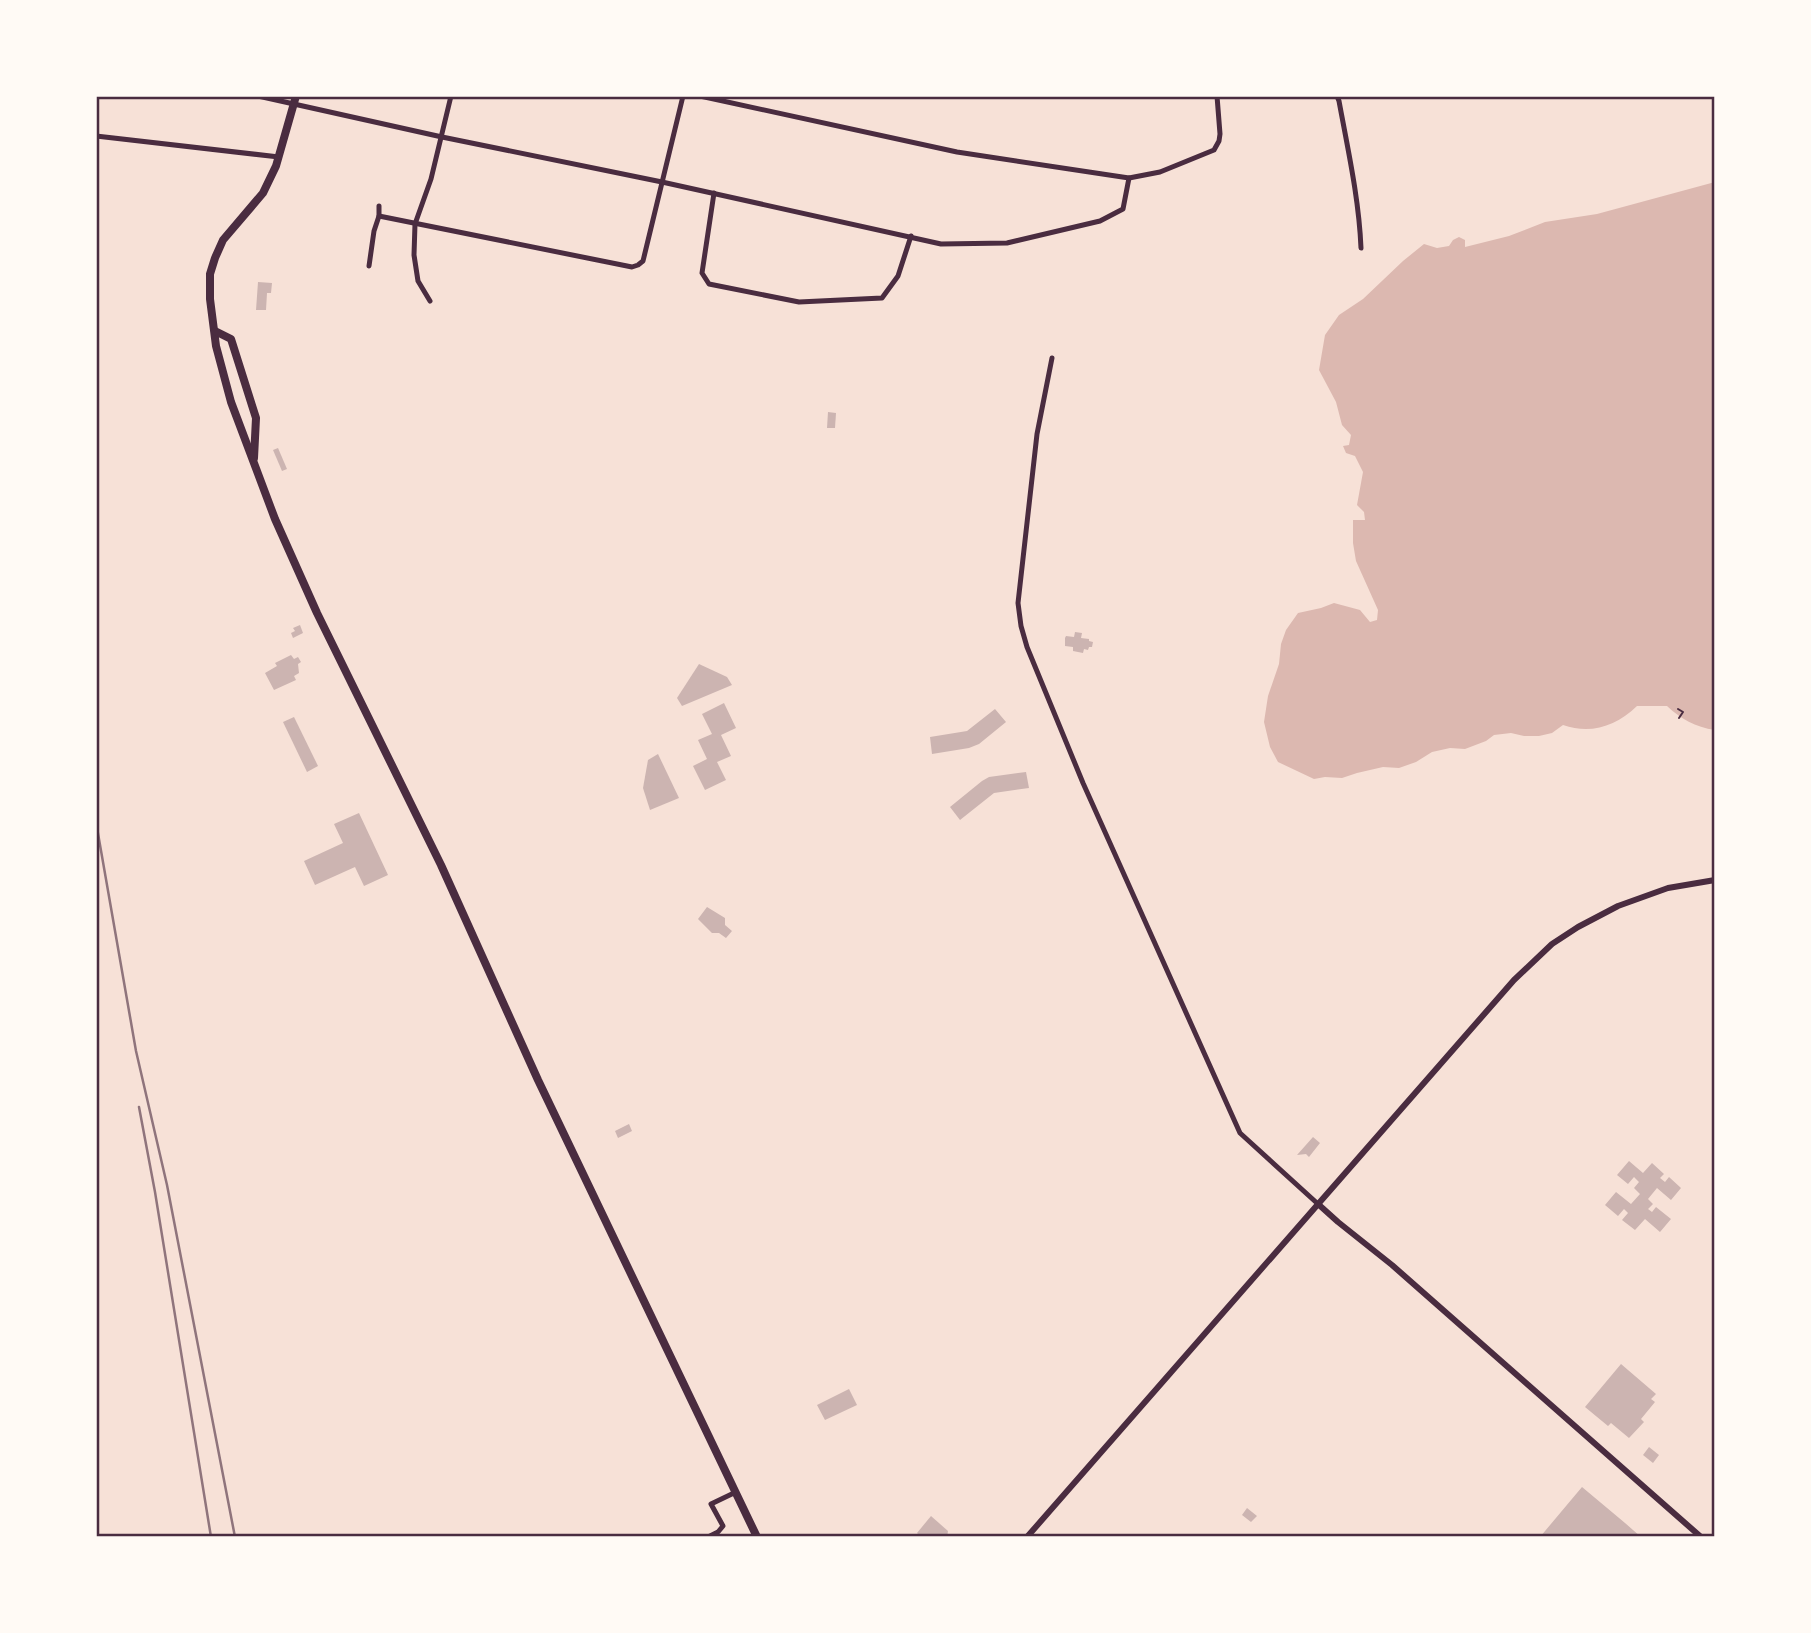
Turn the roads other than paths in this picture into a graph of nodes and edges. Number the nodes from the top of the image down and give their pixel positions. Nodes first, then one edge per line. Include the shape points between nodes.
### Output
1 (258, 96) edge
2 (451, 96) edge
3 (683, 96) edge
4 (700, 96) edge
5 (1217, 96) edge
6 (1337, 96) edge
7 (295, 100) edge
8 (96, 135) edge
9 (442, 138) junction
10 (279, 157) junction
11 (1129, 178) junction
12 (662, 182) junction
13 (714, 193) junction
14 (379, 206) dead end
15 (379, 216) junction
16 (415, 224) junction
17 (911, 236) junction
18 (1361, 248) dead end
19 (369, 266) dead end
20 (430, 301) dead end
21 (215, 331) junction
22 (1052, 358) dead end
23 (253, 463) junction
24 (1715, 880) edge
25 (1318, 1204) junction
26 (736, 1492) junction
27 (708, 1537) edge
28 (757, 1537) edge
29 (1027, 1537) edge
30 (1700, 1537) edge

1 - 7 street
2 - 9 street
3 - 12 street
4 - 11 street via 957,152
5 - 11 street via 1220,134 1214,150 1160,172
6 - 18 street
7 - 9 street
7 - 10 main road
8 - 10 street
9 - 12 street
9 - 16 street
10 - 21 main road via 263,193 223,240 215,258 210,274
11 - 17 street via 1123,209 1100,220 1007,243 941,244
12 - 13 street
12 - 16 street via 643,261 632,267
13 - 17 street
13 - 17 street via 702,273 709,284 799,302 882,298 898,276
14 - 15 street
15 - 16 street
15 - 19 street
16 - 20 street via 418,281
21 - 23 main road via 231,401
21 - 23 main road via 231,339 256,418
22 - 25 street via 1037,434 1018,603 1027,647 1240,1133
23 - 26 main road via 317,613
24 - 25 street via 1668,888 1618,906 1552,944 1514,979
25 - 29 street
25 - 30 street
26 - 27 street via 711,1504 723,1525
26 - 28 main road

